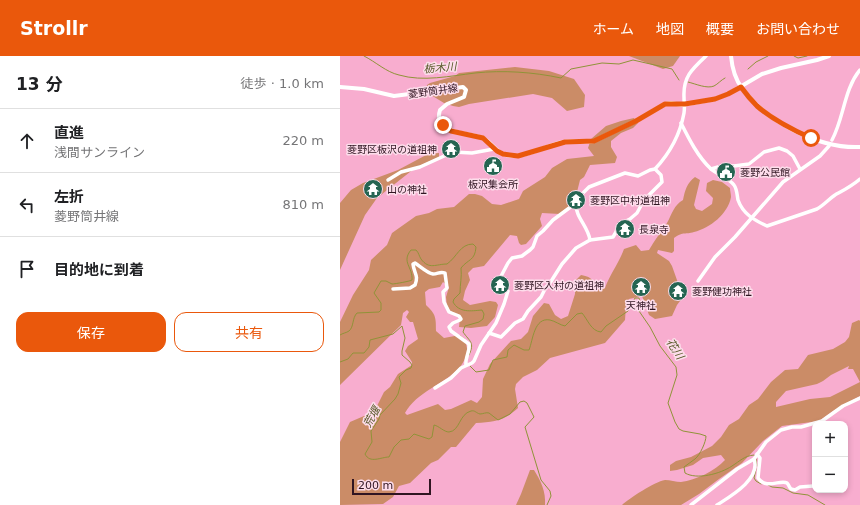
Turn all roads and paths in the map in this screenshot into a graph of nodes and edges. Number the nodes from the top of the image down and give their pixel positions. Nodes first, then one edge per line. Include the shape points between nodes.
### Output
1 (706, 56) edge
2 (731, 56) edge
3 (829, 56) edge
4 (860, 70) edge
5 (340, 87) edge
6 (741, 87) junction
7 (685, 104) junction
8 (681, 123) junction
9 (832, 140) dead end
10 (829, 146) dead end
11 (860, 147) edge
12 (494, 149) junction
13 (655, 169) junction
14 (711, 169) junction
15 (800, 170) junction
16 (860, 179) edge
17 (388, 180) dead end
18 (576, 203) junction
19 (751, 218) junction
20 (590, 240) junction
21 (698, 281) dead end
22 (393, 289) dead end
23 (489, 333) junction
24 (466, 365) junction
25 (435, 388) dead end
26 (860, 398) edge
27 (757, 454) junction
28 (754, 459) junction
29 (812, 486) edge
30 (691, 505) edge
31 (717, 505) edge

1 - 7 street via 692,68 686,79
2 - 6 main road
3 - 6 main road, 菱野筒井線 via 762,74
4 - 9 street via 854,77
5 - 12 main road, 菱野筒井線 via 394,96 463,87 466,90 464,97 440,110 441,121 447,129 483,138
6 - 7 main road, 菱野筒井線 via 715,99
6 - 11 main road via 764,112 800,133 832,144
7 - 8 street
7 - 12 main road, 菱野筒井線 via 665,104 594,141 565,142 514,156
8 - 13 street via 673,145
8 - 14 street via 693,146
10 - 15 street
12 - 17 street via 472,154 453,152
13 - 18 street via 638,176 625,173 596,184 586,190
13 - 20 street via 661,175 662,182 644,200 637,213 618,225 613,237
14 - 15 street via 725,165 749,164 764,152 779,148 793,156
14 - 19 street via 733,184 739,202
15 - 19 street via 783,182
16 - 19 street via 817,209 767,226
18 - 20 street via 576,209 588,230
18 - 23 street via 536,236 530,250 522,256 512,258 504,267 499,280 508,291 496,323
19 - 21 street via 712,260
20 - 23 street via 576,248 562,264 523,319 501,337
22 - 24 street via 410,288 415,285 418,278 415,263 430,273 446,273 447,288 443,292 444,302 449,312 461,319 449,327 451,332 469,344
23 - 24 street via 474,361
24 - 25 street
26 - 27 street via 843,406 822,422 781,430 766,442
27 - 28 street
27 - 29 street via 760,458 760,481 770,484 783,482 795,490
28 - 30 street
28 - 31 street via 753,473 747,483

